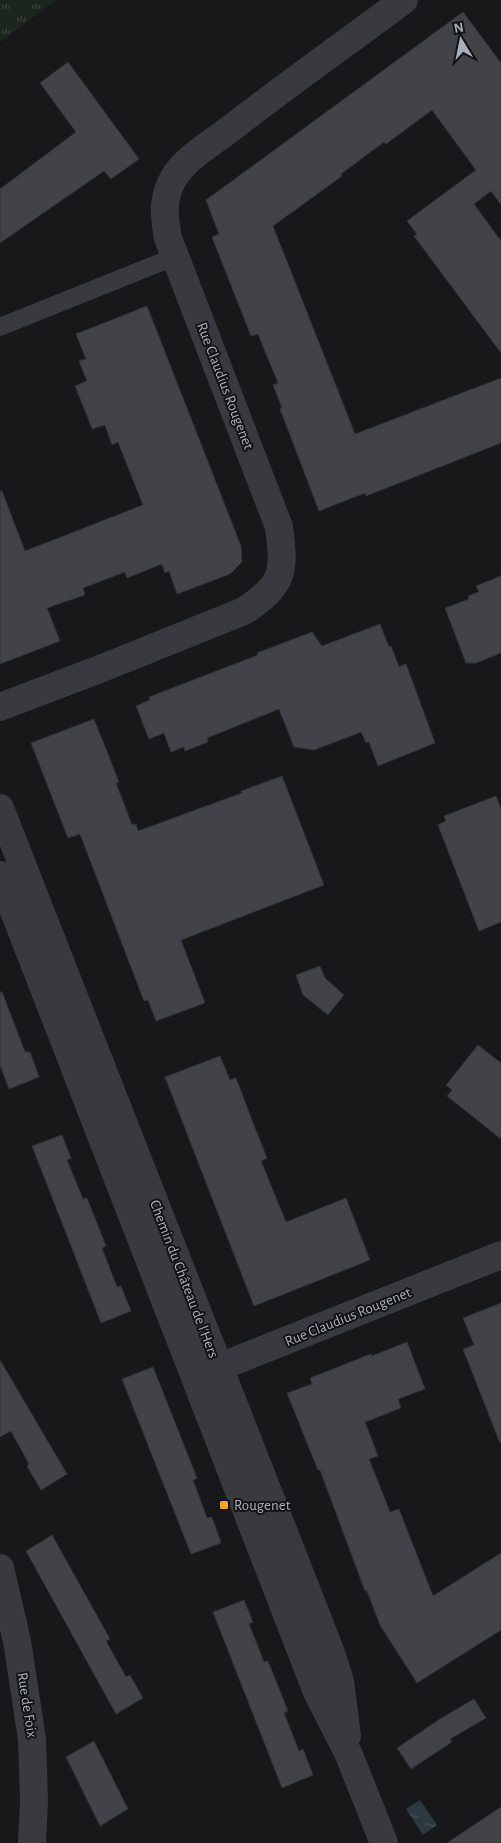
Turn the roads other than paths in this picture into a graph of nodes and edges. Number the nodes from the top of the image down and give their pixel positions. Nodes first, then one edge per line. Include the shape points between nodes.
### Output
1 (404, 0) edge
2 (174, 257) junction
3 (0, 327) edge
4 (0, 707) edge
5 (0, 808) edge
6 (0, 875) edge
7 (501, 1255) edge
8 (219, 1368) junction
9 (194, 1378) junction
10 (0, 1568) edge
11 (349, 1755) junction
12 (32, 1843) edge
13 (384, 1843) edge

1 - 2 street, Rue Claudius Rougenet via 186,163 166,196 164,217
2 - 3 lane
2 - 4 street, Rue Claudius Rougenet via 280,527 283,558 280,574 272,588 244,611
5 - 8 street, Chemin du Château de l'Hers
6 - 9 street, Chemin du Château de l'Hers
7 - 8 street, Rue Claudius Rougenet
8 - 9 street, Rue Claudius Rougenet
8 - 11 street, Chemin du Château de l'Hers via 333,1658 340,1681
9 - 11 street, Chemin du Château de l'Hers via 317,1692
10 - 12 street, Rue de Foix via 17,1641 32,1739
11 - 13 street, Chemin du Château de l'Hers

